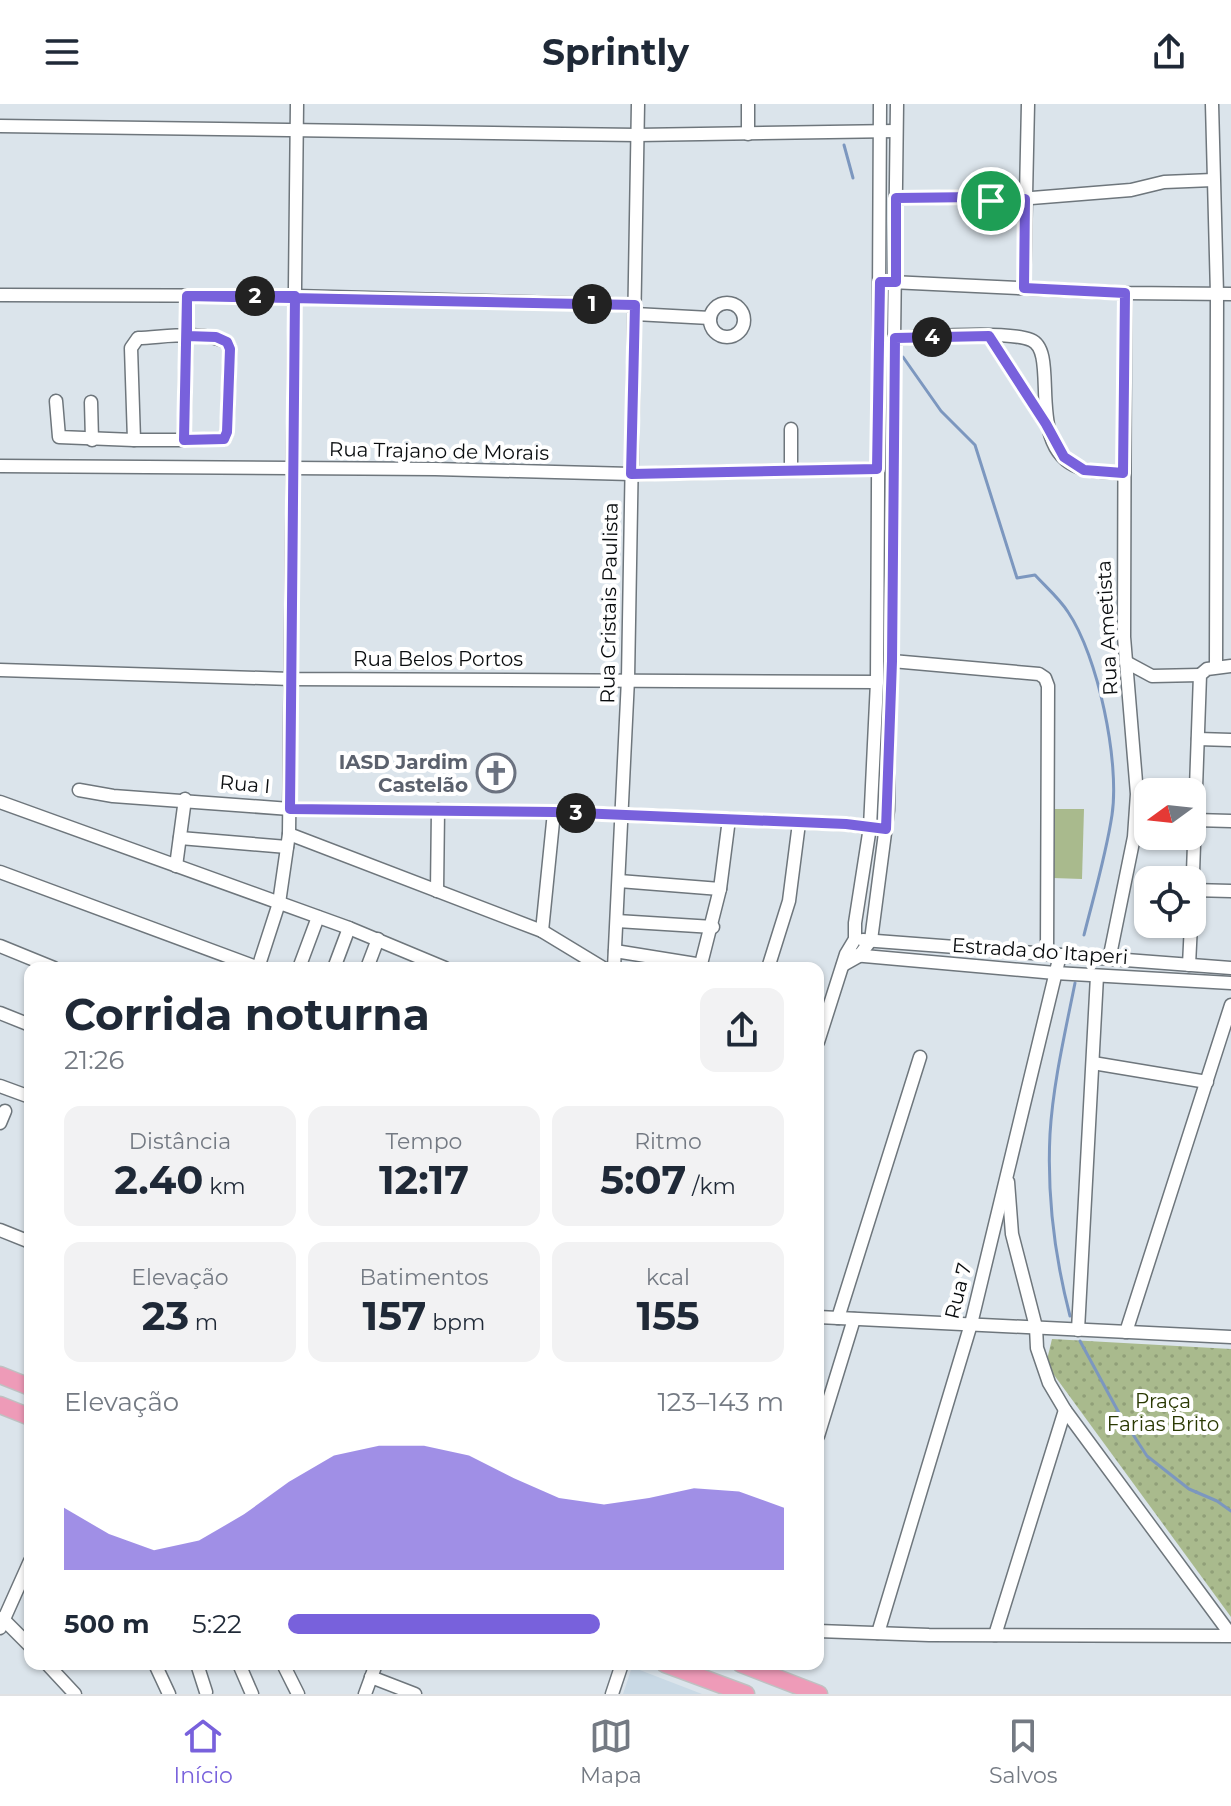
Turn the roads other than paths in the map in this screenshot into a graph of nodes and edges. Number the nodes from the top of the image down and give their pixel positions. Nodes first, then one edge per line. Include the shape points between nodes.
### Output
1 (297, 104) edge
2 (638, 104) edge
3 (748, 104) edge
4 (880, 104) edge
5 (897, 104) edge
6 (1028, 104) edge
7 (1212, 104) edge
8 (0, 126) edge
9 (297, 130) junction
10 (879, 130) junction
11 (896, 131) junction
12 (748, 134) junction
13 (637, 135) junction
14 (1213, 180) junction
15 (896, 198) junction
16 (1025, 199) junction
17 (880, 282) junction
18 (896, 282) junction
19 (1024, 288) junction
20 (1125, 293) junction
21 (1217, 294) junction
22 (1231, 294) edge
23 (0, 295) edge
24 (187, 296) junction
25 (295, 296) junction
26 (635, 310) junction
27 (710, 318) dead end
28 (187, 336) junction
29 (989, 336) junction
30 (895, 338) junction
31 (56, 401) dead end
32 (91, 402) dead end
33 (1046, 424) junction
34 (791, 429) dead end
35 (92, 440) junction
36 (134, 440) junction
37 (184, 440) junction
38 (0, 466) edge
39 (294, 469) junction
40 (877, 469) junction
41 (791, 470) junction
42 (1123, 473) junction
43 (631, 474) junction
44 (1126, 662) junction
45 (892, 665) junction
46 (1231, 666) edge
47 (0, 670) edge
48 (908, 670) dead end
49 (1208, 670) junction
50 (291, 679) junction
51 (628, 679) junction
52 (877, 682) junction
53 (1198, 739) junction
54 (1231, 740) edge
55 (1197, 778) edge
56 (79, 790) dead end
57 (185, 799) junction
58 (0, 802) edge
59 (290, 809) junction
60 (438, 810) junction
61 (554, 812) junction
62 (623, 815) junction
63 (729, 819) junction
64 (1206, 820) edge
65 (1231, 821) edge
66 (799, 823) junction
67 (870, 827) junction
68 (886, 829) junction
69 (180, 838) junction
70 (288, 840) junction
71 (176, 866) junction
72 (0, 872) edge
73 (619, 881) junction
74 (720, 889) junction
75 (1206, 890) edge
76 (437, 891) junction
77 (1231, 891) edge
78 (279, 903) junction
79 (318, 917) junction
80 (617, 921) junction
81 (713, 927) junction
82 (349, 928) junction
83 (542, 931) junction
84 (1190, 938) edge
85 (378, 939) junction
86 (855, 939) junction
87 (871, 940) junction
88 (0, 946) edge
89 (615, 951) junction
90 (408, 953) junction
91 (1053, 954) junction
92 (849, 958) junction
93 (1112, 959) junction
94 (39, 962) edge
95 (243, 962) edge
96 (261, 962) edge
97 (301, 962) edge
98 (336, 962) edge
99 (369, 962) edge
100 (404, 962) edge
101 (429, 962) edge
102 (593, 962) edge
103 (614, 962) edge
104 (678, 962) edge
105 (702, 962) edge
106 (770, 962) edge
107 (1189, 965) junction
108 (1231, 968) edge
109 (1055, 973) junction
110 (1097, 976) junction
111 (1231, 983) edge
112 (1231, 1005) edge
113 (0, 1013) edge
114 (24, 1023) edge
115 (824, 1026) edge
116 (920, 1057) dead end
117 (1093, 1063) junction
118 (1207, 1082) junction
119 (0, 1086) edge
120 (24, 1095) edge
121 (1008, 1171) junction
122 (0, 1230) edge
123 (24, 1240) edge
124 (824, 1317) edge
125 (838, 1318) junction
126 (854, 1319) junction
127 (971, 1324) junction
128 (1036, 1327) junction
129 (1078, 1330) junction
130 (1126, 1332) junction
131 (1231, 1337) edge
132 (0, 1375) edge
133 (24, 1385) edge
134 (0, 1405) edge
135 (1065, 1410) junction
136 (24, 1415) edge
137 (824, 1416) edge
138 (24, 1574) edge
139 (2, 1621) edge
140 (824, 1631) edge
141 (878, 1633) junction
142 (995, 1635) junction
143 (1231, 1635) edge
144 (24, 1641) edge
145 (52, 1670) edge
146 (158, 1670) edge
147 (199, 1670) edge
148 (242, 1670) edge
149 (286, 1670) edge
150 (374, 1670) edge
151 (620, 1670) edge
152 (681, 1670) edge
153 (757, 1670) edge
154 (371, 1677) junction
155 (70, 1692) edge
156 (206, 1692) edge
157 (169, 1694) edge
158 (252, 1694) edge
159 (298, 1694) edge
160 (365, 1694) edge
161 (415, 1694) edge
162 (612, 1694) edge
163 (746, 1694) edge
164 (819, 1694) edge

1 - 9 street
2 - 13 street, Rua Cristais Paulista
3 - 12 street
4 - 10 street
5 - 11 street
6 - 16 street
7 - 14 street
8 - 9 street
9 - 13 street
9 - 25 street
10 - 11 street
10 - 12 street
10 - 17 street
11 - 15 street
12 - 13 street
13 - 26 street, Rua Cristais Paulista
14 - 16 street
14 - 21 street
15 - 16 street
15 - 18 street
16 - 19 street
17 - 18 street
17 - 40 street
18 - 19 street
18 - 30 street
19 - 20 street
20 - 21 street
20 - 42 street, Rua Ametista
21 - 22 street
21 - 49 street
23 - 24 street
24 - 25 street
24 - 28 street
25 - 26 street
25 - 39 street
26 - 27 street
26 - 43 street, Rua Cristais Paulista
28 - 36 street via 134,342
28 - 37 street
28 - 37 street via 216,337 230,349 224,439
29 - 30 street
29 - 33 street
29 - 33 street via 1038,344
30 - 45 street
31 - 35 street via 59,437
32 - 35 street
33 - 42 street via 1070,462 1084,470
34 - 41 street
35 - 36 street
36 - 37 street
38 - 39 street, Rua Trajano de Morais
39 - 43 street, Rua Trajano de Morais
39 - 50 street
40 - 41 street, Rua Trajano de Morais
40 - 52 street
41 - 43 street, Rua Trajano de Morais
42 - 44 street, Rua Ametista
43 - 51 street, Rua Cristais Paulista
44 - 49 street via 1152,676
44 - 93 street, Rua Ametista via 1137,794
45 - 48 street
45 - 68 street
45 - 91 street, Rua 7 via 1045,678
46 - 49 street
47 - 50 street, Rua Belos Portos
49 - 53 street
50 - 51 street, Rua Belos Portos
50 - 59 street
51 - 52 street, Rua Belos Portos
51 - 62 street, Rua Cristais Paulista
52 - 67 street
53 - 54 street
53 - 55 street
56 - 57 street, Rua I
57 - 59 street, Rua I
57 - 69 street
58 - 71 street
59 - 60 street, Rua I
59 - 70 street
60 - 61 street, Rua I
60 - 76 street
61 - 62 street, Rua I
61 - 83 street
62 - 63 street, Rua I
62 - 73 street, Rua Cristais Paulista
63 - 66 street, Rua I
63 - 74 street
64 - 65 street
66 - 67 street, Rua I
66 - 106 street via 789,901
67 - 68 street, Rua I
67 - 86 street
68 - 87 street
69 - 70 street
69 - 71 street
70 - 76 street
70 - 78 street
71 - 78 street
72 - 95 street
73 - 74 street
73 - 80 street, Rua Cristais Paulista
74 - 81 street
75 - 77 street
76 - 83 street
78 - 79 street
78 - 96 street
79 - 82 street
79 - 97 street
80 - 81 street
80 - 89 street, Rua Cristais Paulista
81 - 105 street
82 - 85 street
82 - 98 street
83 - 102 street
84 - 107 street
85 - 90 street
85 - 99 street
86 - 87 street, Estrada do Itaperi
86 - 92 street
87 - 91 street, Estrada do Itaperi
87 - 92 street
88 - 94 street
89 - 103 street, Rua Cristais Paulista
89 - 104 street
90 - 100 street
90 - 101 street
91 - 93 street, Estrada do Itaperi
91 - 109 street, Rua 7
92 - 109 street, Estrada do Itaperi
92 - 115 street
93 - 107 street, Estrada do Itaperi
107 - 108 street, Estrada do Itaperi
109 - 110 street, Estrada do Itaperi
109 - 121 street, Rua 7
110 - 111 street, Estrada do Itaperi
110 - 117 street
112 - 118 street
113 - 114 street
116 - 125 street
117 - 118 street
117 - 129 street
118 - 130 street
119 - 120 street
121 - 127 street, Rua 7
121 - 128 street via 1012,1234
122 - 123 street
124 - 125 street
125 - 126 street
126 - 127 street
126 - 137 street
127 - 128 street
127 - 141 street, Rua 7
128 - 129 street
128 - 135 street via 1041,1363
129 - 130 street
130 - 131 street
132 - 133 main road
134 - 136 main road
135 - 142 street
135 - 143 street
138 - 139 street
139 - 144 street
140 - 141 street
141 - 142 street
142 - 143 street
145 - 155 street
146 - 157 street
147 - 156 street
148 - 158 street
149 - 159 street
150 - 154 street
151 - 162 street
152 - 163 main road
153 - 164 main road
154 - 160 street
154 - 161 street

